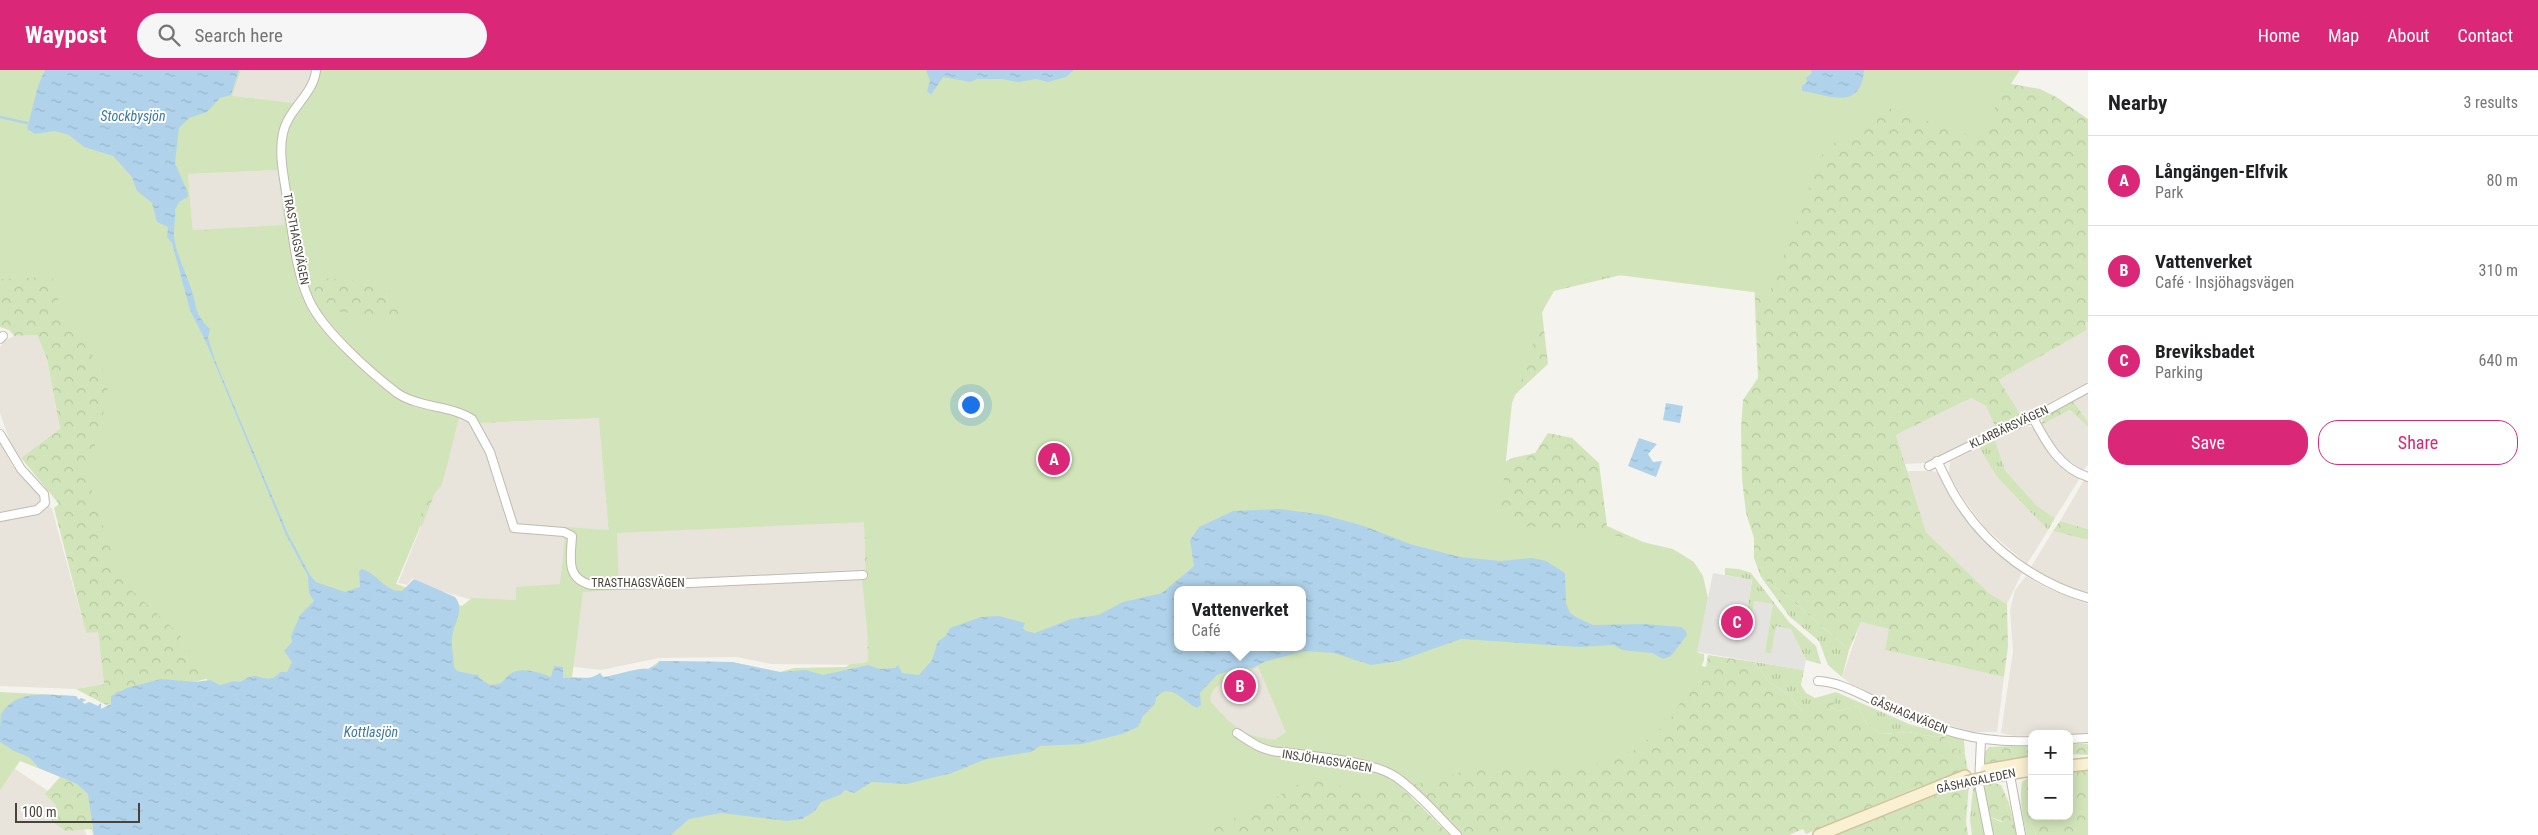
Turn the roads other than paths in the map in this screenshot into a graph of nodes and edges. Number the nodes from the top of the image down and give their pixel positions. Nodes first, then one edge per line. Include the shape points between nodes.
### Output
1 (316, 70) edge
2 (2088, 388) edge
3 (2033, 418) junction
4 (0, 434) edge
5 (1937, 461) junction
6 (1929, 466) dead end
7 (2088, 477) edge
8 (0, 517) edge
9 (863, 575) dead end
10 (2088, 598) edge
11 (1818, 681) dead end
12 (1237, 733) dead end
13 (2088, 738) edge
14 (2073, 739) edge
15 (1982, 740) junction
16 (2028, 741) edge
17 (2073, 760) edge
18 (2088, 762) edge
19 (2028, 763) edge
20 (2073, 765) edge
21 (2009, 769) junction
22 (2028, 770) edge
23 (1457, 835) edge
24 (1819, 835) edge
25 (1989, 835) edge
26 (2021, 835) edge

1 - 9 street, TRASTHAGSVÄGEN via 304,96 288,116 283,134 284,176 296,252 309,300 321,321 345,347 398,394 472,419 490,452 514,528 564,532 572,536 572,569 579,581 591,585
2 - 3 street, KLARBÄRSVÄGEN
3 - 5 street, KLARBÄRSVÄGEN
3 - 7 street via 2055,455
4 - 8 street via 20,469 44,494 45,503 37,510
5 - 6 street, KLARBÄRSVÄGEN
5 - 10 street via 1958,502 1998,547 2045,582
11 - 15 street, GÅSHAGAVÄGEN via 1829,681 1927,724
12 - 23 street, INSJÖHAGSVÄGEN via 1260,748 1273,752 1386,772 1411,789
13 - 14 street
15 - 16 street, GÅSHAGAVÄGEN
15 - 25 street via 1979,784
17 - 18 main road
18 - 20 main road
19 - 21 main road, GÅSHAGALEDEN
21 - 22 main road, GÅSHAGALEDEN
21 - 24 main road, GÅSHAGALEDEN via 1921,792
21 - 26 street

